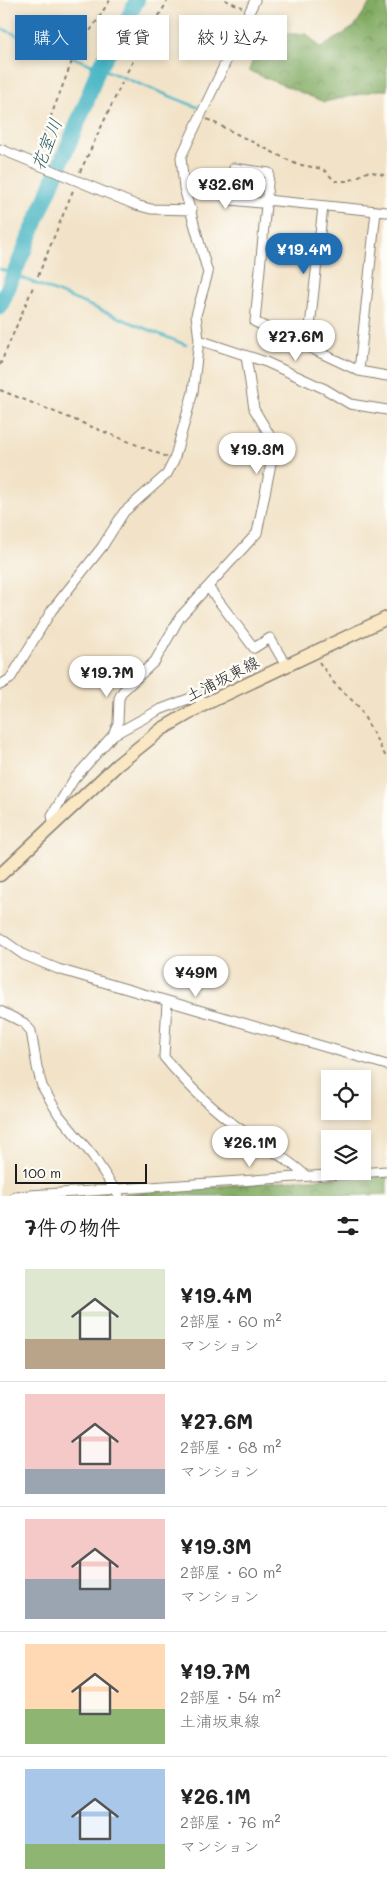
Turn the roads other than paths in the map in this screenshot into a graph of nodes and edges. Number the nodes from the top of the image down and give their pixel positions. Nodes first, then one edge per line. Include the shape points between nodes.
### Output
1 (255, 0) edge
2 (0, 149) edge
3 (266, 200) junction
4 (322, 206) junction
5 (192, 210) junction
6 (376, 211) junction
7 (387, 212) edge
8 (199, 340) junction
9 (308, 346) junction
10 (246, 356) junction
11 (359, 371) junction
12 (387, 376) edge
13 (387, 410) edge
14 (208, 587) junction
15 (387, 618) edge
16 (285, 664) junction
17 (0, 685) edge
18 (205, 704) junction
19 (113, 735) junction
20 (54, 826) junction
21 (0, 875) edge
22 (0, 938) edge
23 (167, 1002) junction
24 (0, 1011) edge
25 (387, 1065) edge
26 (387, 1171) edge
27 (306, 1176) junction
28 (117, 1193) edge
29 (15, 1196) edge

1 - 5 street via 181,157 184,188
2 - 5 street via 136,205 151,209
3 - 3 street via 269,173 234,168 231,200 260,203
3 - 4 street
3 - 9 street via 255,322
4 - 6 street
4 - 9 street
5 - 8 street via 208,273 196,315
6 - 7 street
6 - 11 street
8 - 10 street
8 - 17 street via 193,392 167,474 124,512 102,547 52,610 10,679
9 - 11 street
10 - 13 street via 325,388 350,404
10 - 14 street via 254,410 275,444 257,533
11 - 12 street
14 - 16 street via 254,648 270,638
14 - 19 street via 174,625 155,661 123,690
15 - 16 main road, 土浦坂東線
16 - 18 main road, 土浦坂東線
18 - 19 street via 196,696 159,710
18 - 20 main road, 土浦坂東線 via 143,743
19 - 20 street via 74,779 52,815
20 - 21 main road, 土浦坂東線
22 - 23 street via 24,955 41,962
23 - 25 street
23 - 27 street via 164,1058 189,1086 242,1130
24 - 28 street via 24,1023 31,1031 42,1086 59,1115 93,1156
26 - 27 street
27 - 28 street
28 - 29 street

